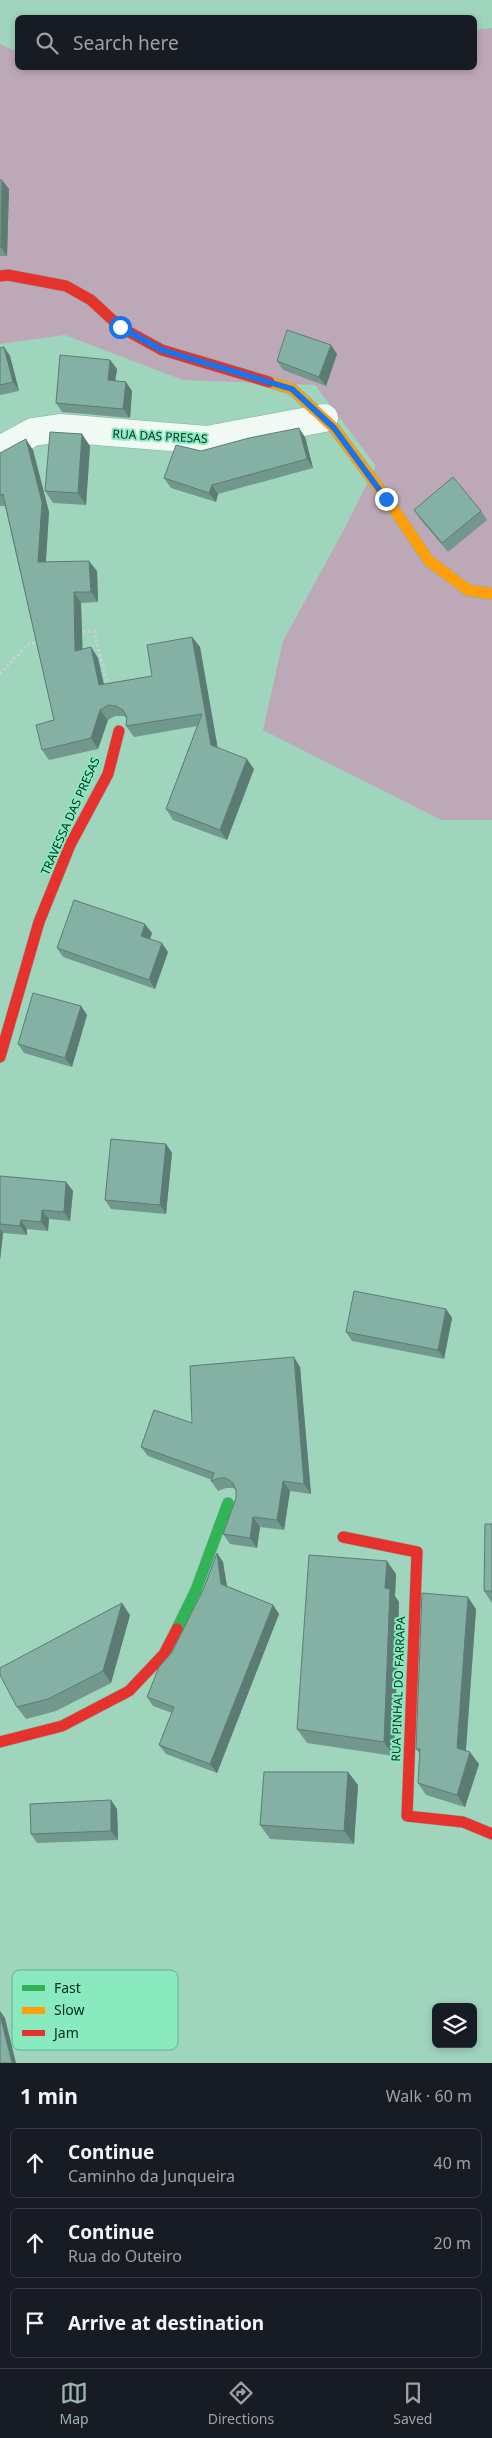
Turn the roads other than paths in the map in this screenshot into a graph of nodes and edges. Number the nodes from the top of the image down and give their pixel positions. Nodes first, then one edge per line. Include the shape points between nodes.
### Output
1 (0, 276) edge
2 (324, 418) junction
3 (0, 450) edge
4 (492, 594) edge
5 (119, 731) road end
6 (0, 1056) edge
7 (228, 1503) dead end
8 (343, 1537) dead end
9 (0, 1742) edge
10 (492, 1834) edge

1 - 2 street via 66,286 92,300 120,327 162,350 292,389
2 - 3 street, RUA DAS PRESAS via 207,440 60,428 34,432
2 - 4 street via 381,491 429,562 468,590
5 - 6 street, TRAVESSA DAS PRESAS via 108,774 70,845 39,922
7 - 9 street via 196,1590 164,1654 128,1691 62,1726
8 - 10 street, RUA PINHAL DO FARRAPA via 417,1552 408,1816 463,1822

